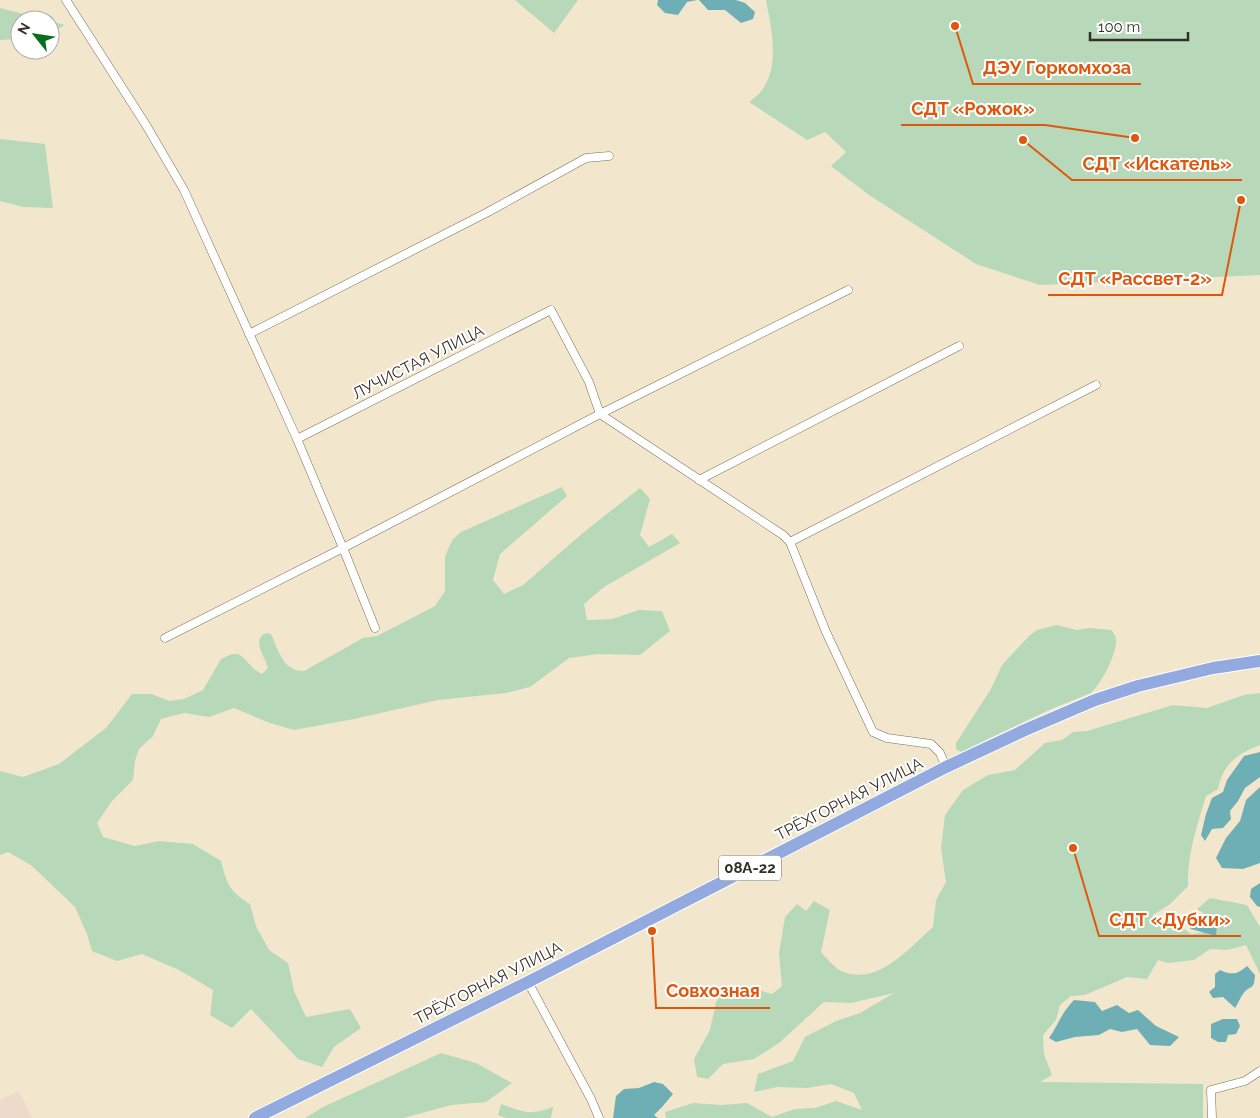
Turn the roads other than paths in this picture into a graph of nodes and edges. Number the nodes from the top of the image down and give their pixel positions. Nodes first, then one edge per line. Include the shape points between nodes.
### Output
1 (66, 0) edge
2 (608, 156) dead end
3 (848, 290) dead end
4 (249, 334) junction
5 (959, 346) dead end
6 (1096, 385) dead end
7 (600, 414) junction
8 (297, 439) junction
9 (700, 480) junction
10 (790, 542) junction
11 (343, 548) junction
12 (375, 628) dead end
13 (165, 638) dead end
14 (1260, 661) edge
15 (946, 768) junction
16 (528, 982) junction
17 (1260, 1071) edge
18 (255, 1118) edge
19 (599, 1118) edge
20 (1212, 1118) edge

1 - 4 street via 184,190
2 - 4 street via 586,158
3 - 7 street
4 - 8 street
5 - 9 street
6 - 10 street
7 - 8 street, ЛУЧИСТАЯ УЛИЦА via 588,382 551,310
7 - 9 street
7 - 11 street
8 - 11 street
9 - 10 street
10 - 15 street via 869,728 884,738 931,744 940,753
11 - 12 street
11 - 13 street
14 - 15 highway, ТРЁХГОРНАЯ УЛИЦА / 08А-22 via 1214,668 1095,700
15 - 16 highway, ТРЁХГОРНАЯ УЛИЦА / 08А-22
16 - 18 highway, ТРЁХГОРНАЯ УЛИЦА / 08А-22
16 - 19 street
17 - 20 street via 1245,1081 1211,1090

